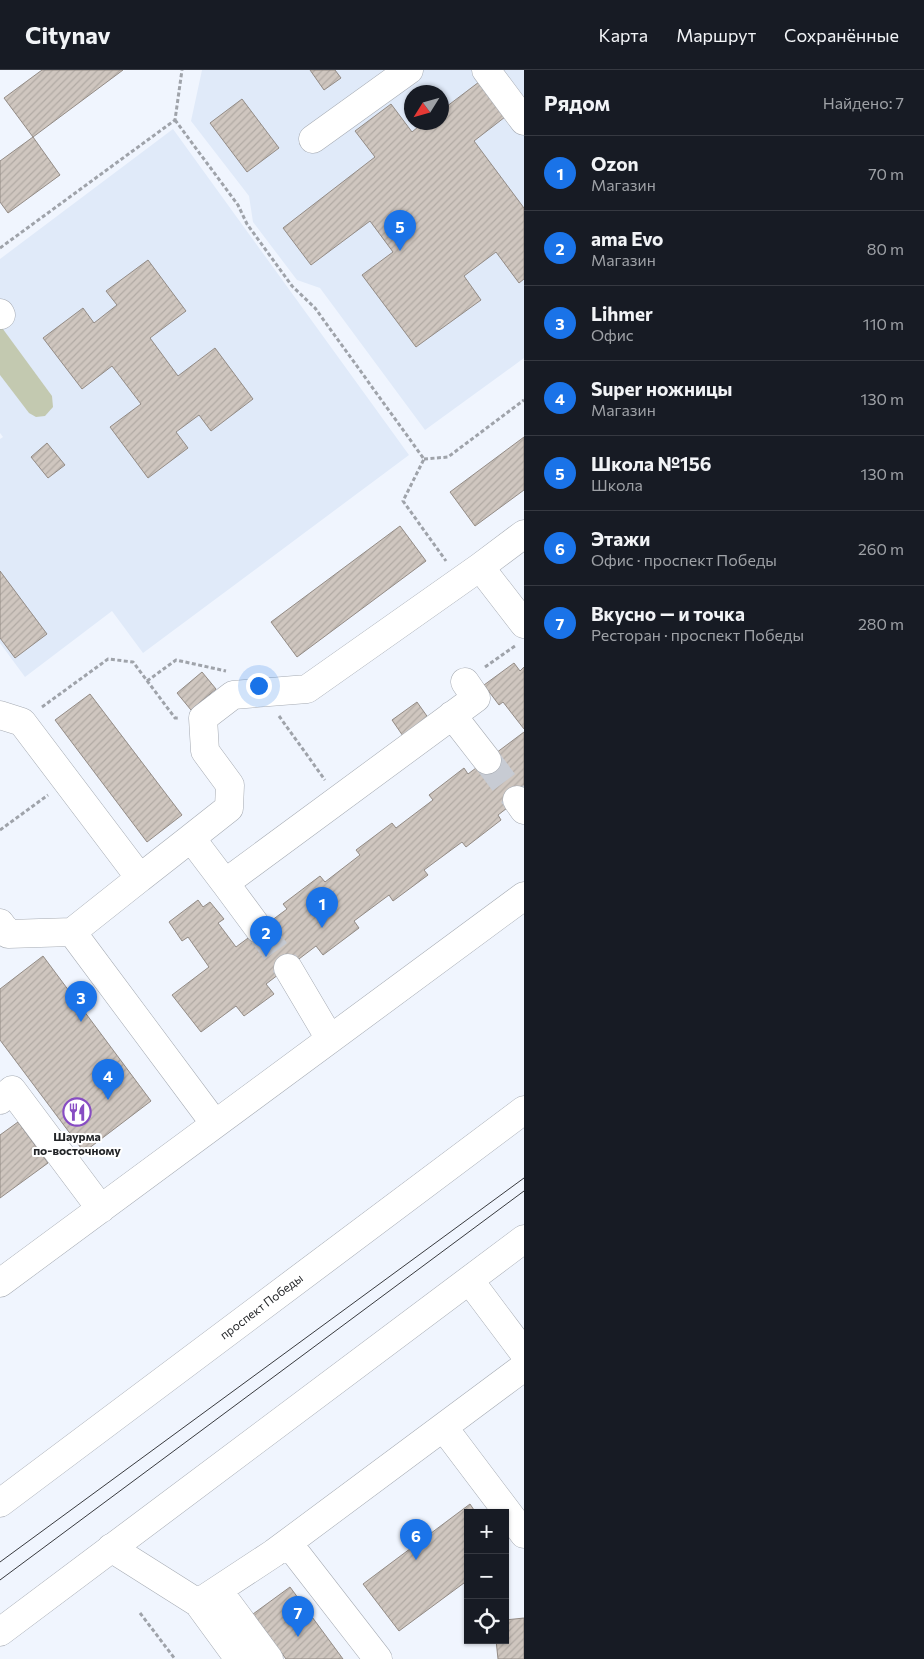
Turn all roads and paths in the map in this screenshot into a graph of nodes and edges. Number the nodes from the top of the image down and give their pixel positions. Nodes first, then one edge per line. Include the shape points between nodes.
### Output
1 (182, 70) edge
2 (409, 70) edge
3 (486, 70) edge
4 (175, 120) junction
5 (524, 121) edge
6 (313, 139) dead end
7 (0, 248) edge
8 (524, 400) edge
9 (424, 459) junction
10 (524, 534) edge
11 (470, 573) junction
12 (520, 634) edge
13 (465, 682) joint
14 (262, 692) junction
15 (452, 715) junction
16 (11, 718) edge
17 (202, 718) junction
18 (487, 760) tunnel mouth
19 (67, 781) junction
20 (338, 799) junction
21 (0, 830) edge
22 (191, 838) junction
23 (140, 878) junction
24 (225, 883) junction
25 (524, 896) edge
26 (0, 923) edge
27 (259, 929) tunnel mouth
28 (72, 932) junction
29 (288, 968) tunnel mouth
30 (330, 1040) junction
31 (0, 1100) edge
32 (524, 1110) edge
33 (215, 1124) junction
34 (101, 1209) junction
35 (524, 1239) edge
36 (470, 1281) junction
37 (0, 1283) edge
38 (524, 1353) edge
39 (524, 1367) edge
40 (444, 1428) junction
41 (0, 1503) edge
42 (524, 1534) edge
43 (111, 1548) junction
44 (281, 1548) junction
45 (208, 1597) junction
46 (140, 1613) dead end
47 (0, 1632) edge
48 (176, 1659) edge
49 (239, 1659) edge
50 (269, 1659) edge
51 (354, 1659) edge
52 (378, 1659) edge

1 - 4 path
2 - 6 main road
3 - 5 main road
4 - 7 path
4 - 9 path via 238,205 247,224 275,263 292,286 315,308
8 - 9 path via 448,457
9 - 11 path via 403,501
10 - 11 main road
11 - 12 main road
11 - 14 main road via 307,689
12 - 13 path
13 - 15 main road via 476,698
14 - 17 main road via 233,694
14 - 20 path
15 - 18 main road
15 - 20 main road
16 - 17 path via 108,659 132,662 175,718
16 - 19 main road
17 - 22 main road via 205,751 230,785 229,808
19 - 21 path
19 - 23 main road
20 - 24 main road
22 - 23 main road
22 - 24 main road
23 - 28 main road
24 - 27 main road
25 - 30 main road
26 - 28 main road via 8,934
28 - 33 main road
29 - 30 main road
30 - 33 main road
31 - 34 main road via 12,1090
32 - 41 main road, проспект Победы
33 - 34 main road
34 - 37 main road
35 - 36 main road
36 - 38 main road
36 - 43 main road
39 - 40 main road
40 - 42 main road
40 - 44 main road
43 - 45 main road
43 - 47 main road
44 - 45 main road
44 - 51 main road
44 - 52 main road
45 - 49 main road
45 - 50 main road
46 - 48 path

